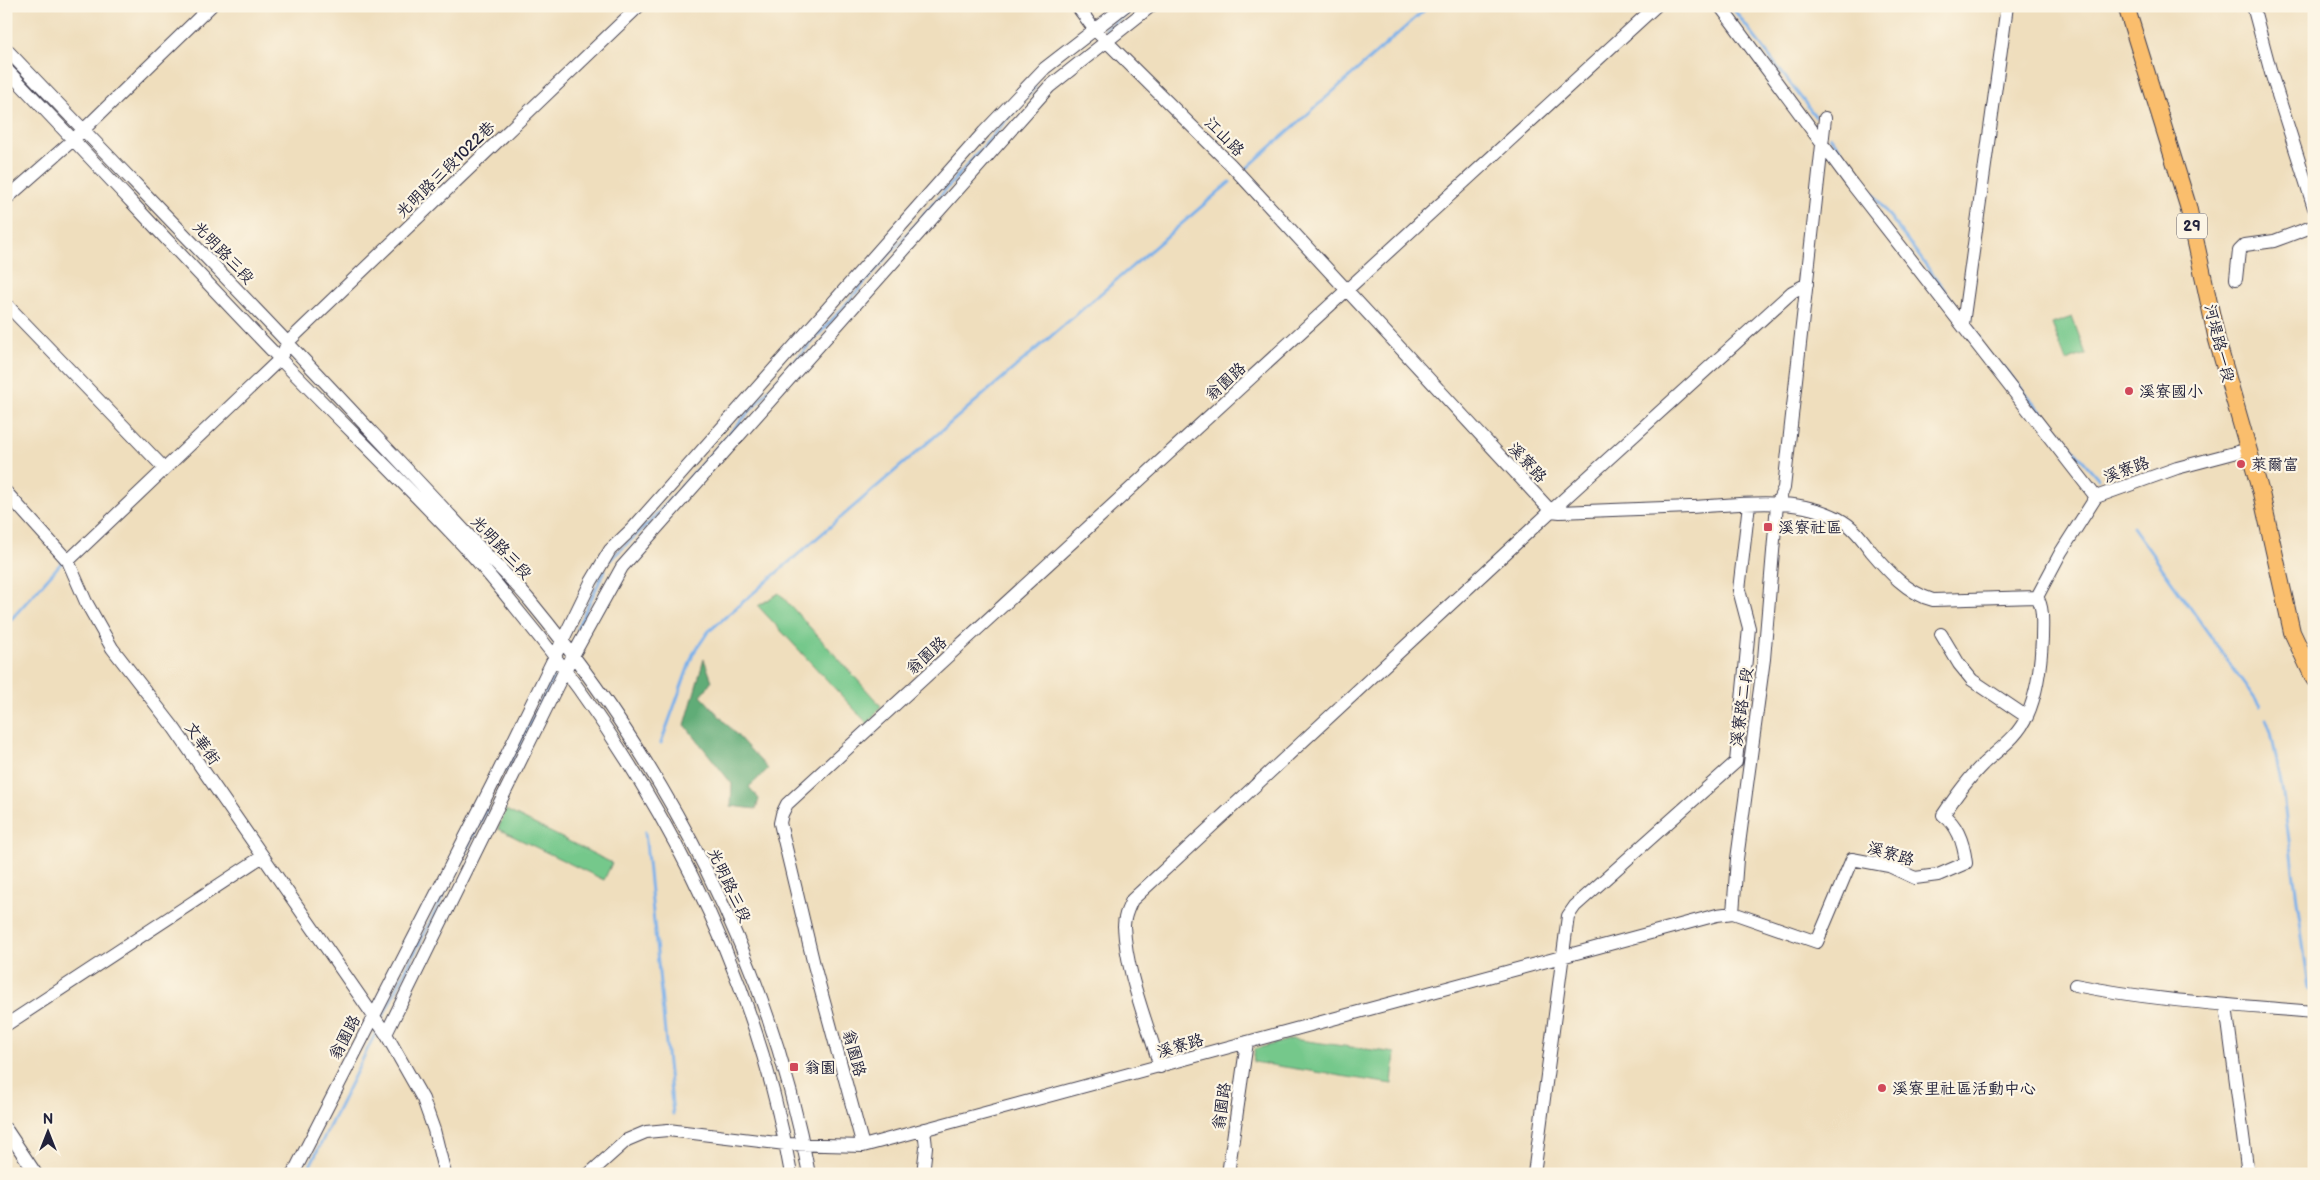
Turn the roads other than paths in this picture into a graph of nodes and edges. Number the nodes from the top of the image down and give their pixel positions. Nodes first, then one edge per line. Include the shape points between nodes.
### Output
1 (210, 6) edge
2 (639, 6) edge
3 (1077, 6) edge
4 (1125, 6) edge
5 (1151, 6) edge
6 (1656, 6) edge
7 (1720, 6) edge
8 (2007, 6) edge
9 (2126, 6) edge
10 (2253, 6) edge
11 (1094, 29) junction
12 (1106, 41) junction
13 (6, 49) edge
14 (6, 69) edge
15 (1825, 118) dead end
16 (78, 135) junction
17 (1822, 141) junction
18 (6, 199) edge
19 (2314, 208) edge
20 (2314, 226) edge
21 (2236, 279) dead end
22 (1807, 284) junction
23 (1348, 290) junction
24 (6, 304) edge
25 (1963, 324) junction
26 (288, 342) junction
27 (280, 359) junction
28 (2249, 448) junction
29 (162, 466) junction
30 (6, 492) edge
31 (2096, 497) junction
32 (1749, 504) junction
33 (1778, 504) junction
34 (1551, 511) junction
35 (66, 559) junction
36 (2037, 597) junction
37 (1941, 634) dead end
38 (561, 641) junction
39 (554, 656) junction
40 (573, 656) junction
41 (565, 670) junction
42 (2314, 679) edge
43 (2027, 717) junction
44 (263, 856) junction
45 (1733, 913) junction
46 (1562, 957) junction
47 (2076, 985) dead end
48 (2226, 1006) junction
49 (2314, 1012) edge
50 (372, 1016) junction
51 (6, 1025) edge
52 (386, 1034) junction
53 (1246, 1042) junction
54 (1160, 1067) junction
55 (6, 1129) edge
56 (924, 1129) junction
57 (804, 1143) junction
58 (786, 1144) junction
59 (863, 1146) junction
60 (36, 1174) edge
61 (293, 1174) edge
62 (445, 1174) edge
63 (589, 1174) edge
64 (791, 1174) edge
65 (809, 1174) edge
66 (923, 1174) edge
67 (1228, 1174) edge
68 (1534, 1174) edge
69 (2248, 1174) edge

1 - 16 street
2 - 26 street, 光明路三段1022巷
3 - 11 street, 江山路
4 - 11 street
5 - 12 street
6 - 23 street, 翁園路
7 - 17 street
8 - 25 street
9 - 28 main road, 河堤路一段 / 29 via 2188,206 2217,340
10 - 19 street
11 - 12 street, 江山路
11 - 38 street via 1045,68 984,132 610,550
12 - 23 street, 江山路 via 1231,165
12 - 40 street via 1050,87 622,567
13 - 16 street, 光明路三段
14 - 16 street, 光明路三段
15 - 17 street, 溪寮路二段
16 - 18 street
16 - 26 street, 光明路三段
16 - 27 street, 光明路三段
17 - 22 street, 溪寮路二段
17 - 25 street
20 - 21 street via 2274,241 2245,245 2240,251
22 - 33 street, 溪寮路二段 via 1784,488
22 - 34 street via 1792,292
23 - 34 street, 溪寮路
23 - 59 street, 翁園路 via 787,804 780,823
24 - 29 street
25 - 31 street
26 - 27 street, 光明路三段1022巷
26 - 38 street, 光明路三段 via 529,600
27 - 29 street
27 - 39 street, 光明路三段 via 473,556
28 - 31 street, 溪寮路 via 2177,468
28 - 42 main road, 河堤路一段 / 29 via 2292,632
29 - 35 street
30 - 35 street, 文華街
31 - 36 street, 溪寮路
32 - 33 street
32 - 34 street
32 - 46 street via 1739,590 1749,628 1736,762 1575,906 1568,916
33 - 36 street via 1802,505 1840,519 1857,532 1895,577 1924,597 1933,600
33 - 45 street, 溪寮路二段 via 1764,659 1737,859
34 - 54 street via 1132,900 1124,925 1128,950
35 - 44 street, 文華街 via 112,648 174,728
36 - 43 street, 溪寮路 via 2041,603 2042,647
37 - 43 street via 1972,680
38 - 39 street
38 - 40 street, 光明路三段
39 - 41 street, 光明路三段
39 - 50 street via 492,785
40 - 41 street
40 - 57 street, 光明路三段 via 655,774 709,875 762,999
41 - 52 street
41 - 58 street, 光明路三段 via 642,783 688,868 731,963 763,1058
43 - 45 street, 溪寮路 via 2010,741 1982,764 1943,815 1953,821 1966,863 1938,875 1914,878 1889,866 1852,859 1817,942
44 - 50 street, 文華街
44 - 51 street
45 - 46 street, 溪寮路
46 - 53 street, 溪寮路
46 - 68 street
47 - 48 street via 2138,997
48 - 49 street
48 - 69 street
50 - 52 street, 翁園路
50 - 61 street, 翁園路
52 - 62 street, 翁園路 via 423,1100
53 - 54 street, 溪寮路
53 - 67 street, 翁園路
54 - 56 street, 溪寮路
55 - 60 street
56 - 59 street, 溪寮路
56 - 66 street
57 - 58 street, 溪寮路
57 - 59 street, 溪寮路
57 - 65 street, 光明路三段
58 - 63 street via 668,1130 646,1132 627,1140
58 - 64 street, 光明路三段

